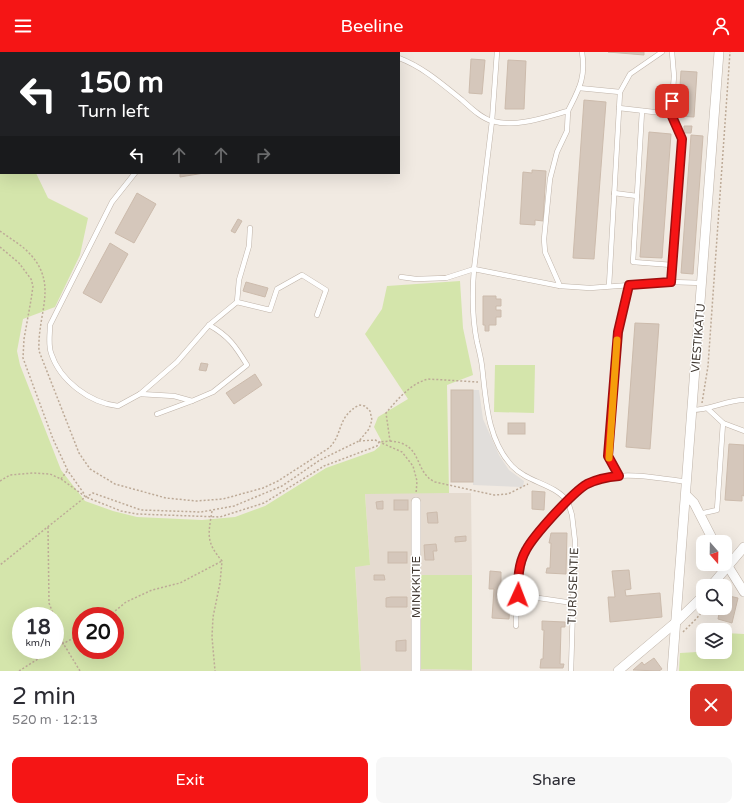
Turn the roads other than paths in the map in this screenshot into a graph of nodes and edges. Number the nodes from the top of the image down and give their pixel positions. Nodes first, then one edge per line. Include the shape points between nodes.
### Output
1 (497, 52) edge
2 (582, 52) edge
3 (662, 52) edge
4 (672, 52) edge
5 (719, 52) edge
6 (400, 58) edge
7 (579, 88) junction
8 (620, 92) junction
9 (619, 108) junction
10 (642, 110) junction
11 (568, 111) junction
12 (671, 114) junction
13 (492, 121) junction
14 (134, 174) edge
15 (614, 193) junction
16 (637, 196) junction
17 (250, 228) dead end
18 (672, 265) junction
19 (474, 269) junction
20 (401, 277) dead end
21 (671, 282) junction
22 (703, 283) junction
23 (629, 285) junction
24 (560, 286) junction
25 (609, 286) junction
26 (237, 302) junction
27 (317, 315) dead end
28 (210, 325) junction
29 (140, 394) junction
30 (744, 400) edge
31 (192, 401) junction
32 (708, 409) junction
33 (697, 410) junction
34 (157, 414) dead end
35 (723, 423) junction
36 (744, 431) edge
37 (619, 476) junction
38 (688, 482) junction
39 (687, 496) junction
40 (416, 502) road end
41 (568, 502) junction
42 (699, 514) junction
43 (710, 535) edge
44 (744, 547) edge
45 (732, 558) edge
46 (730, 571) edge
47 (744, 592) edge
48 (518, 595) junction
49 (573, 603) junction
50 (696, 603) edge
51 (675, 624) junction
52 (516, 626) dead end
53 (416, 671) edge
54 (571, 671) edge
55 (618, 671) edge
56 (672, 671) edge

1 - 13 lane
2 - 7 lane via 585,68
3 - 8 lane via 630,74
4 - 12 lane via 674,76
5 - 22 street, VIESTIKATU
6 - 13 lane via 414,64
7 - 8 lane
7 - 11 lane
8 - 9 lane
9 - 10 lane
9 - 15 lane
10 - 12 lane
10 - 16 lane
11 - 13 lane via 528,122
11 - 24 lane via 566,131 550,179 544,239 545,252
12 - 18 lane via 682,139
13 - 19 lane
14 - 29 lane via 112,202 50,325 49,341 51,354 64,374 88,396 118,406
15 - 16 lane
15 - 25 lane
16 - 18 lane via 632,262
17 - 26 lane via 249,246 239,280
18 - 21 lane
19 - 20 lane via 446,278
19 - 24 lane
19 - 41 lane via 473,311 489,421 502,451 512,466 532,480 559,492
21 - 22 lane
21 - 23 lane
22 - 33 street, VIESTIKATU
23 - 25 lane
23 - 37 lane via 618,332 608,456
24 - 25 lane
26 - 27 lane via 270,310 277,289 302,276 326,290
26 - 28 lane
28 - 29 lane via 177,362
28 - 31 lane via 234,343 247,365 213,392
29 - 31 lane via 174,396
30 - 32 lane via 733,400
31 - 34 lane
32 - 33 lane
32 - 35 lane
33 - 38 street, VIESTIKATU
35 - 36 lane
35 - 42 lane via 717,510
37 - 38 lane
37 - 41 lane via 587,484
38 - 39 street, VIESTIKATU
39 - 42 street
39 - 51 street, VIESTIKATU
40 - 53 street, MINKKITIE
41 - 48 lane via 541,528 526,550 519,571
41 - 49 lane, TURUSENTIE via 575,531
42 - 43 street
44 - 45 street
46 - 47 street
48 - 49 lane
48 - 52 lane
49 - 54 lane, TURUSENTIE
50 - 51 street
51 - 55 street
51 - 56 street, VIESTIKATU

